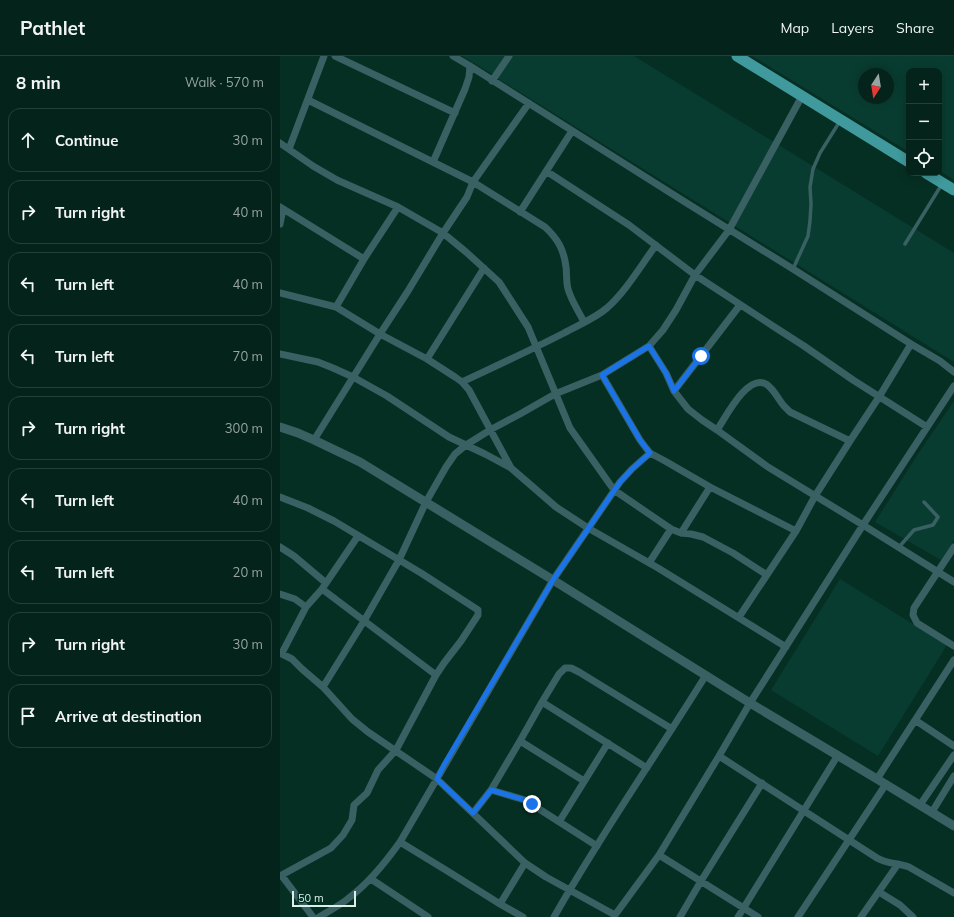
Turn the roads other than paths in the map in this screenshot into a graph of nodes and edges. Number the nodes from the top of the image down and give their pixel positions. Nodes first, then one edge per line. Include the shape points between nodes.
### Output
1 (324, 56) edge
2 (335, 56) edge
3 (453, 56) edge
4 (509, 56) edge
5 (737, 56) edge
6 (470, 66) junction
7 (492, 81) junction
8 (802, 96) junction
9 (308, 100) junction
10 (529, 103) junction
11 (455, 113) junction
12 (841, 120) junction
13 (572, 131) junction
14 (280, 143) edge
15 (289, 149) junction
16 (906, 160) edge
17 (433, 162) junction
18 (546, 171) junction
19 (931, 176) edge
20 (473, 182) junction
21 (942, 183) junction
22 (954, 190) edge
23 (398, 207) junction
24 (282, 208) edge
25 (520, 212) junction
26 (280, 224) edge
27 (729, 230) junction
28 (443, 233) junction
29 (905, 244) dead end
30 (656, 245) junction
31 (364, 259) junction
32 (484, 268) junction
33 (793, 269) junction
34 (695, 275) junction
35 (280, 293) edge
36 (740, 305) junction
37 (336, 307) junction
38 (584, 322) junction
39 (380, 334) junction
40 (911, 344) junction
41 (649, 346) junction
42 (536, 348) junction
43 (280, 354) edge
44 (427, 359) junction
45 (954, 372) edge
46 (602, 375) junction
47 (353, 377) junction
48 (462, 382) junction
49 (954, 386) edge
50 (674, 391) junction
51 (555, 394) junction
52 (879, 397) junction
53 (927, 427) junction
54 (280, 428) edge
55 (490, 430) junction
56 (717, 430) junction
57 (314, 440) junction
58 (850, 441) junction
59 (466, 445) junction
60 (650, 453) junction
61 (511, 468) junction
62 (710, 487) junction
63 (614, 490) junction
64 (815, 496) junction
65 (280, 497) edge
66 (426, 502) junction
67 (924, 502) dead end
68 (863, 525) junction
69 (588, 528) junction
70 (671, 529) junction
71 (796, 531) junction
72 (681, 533) junction
73 (358, 536) junction
74 (280, 547) edge
75 (899, 547) junction
76 (954, 547) edge
77 (399, 560) junction
78 (649, 563) junction
79 (938, 572) junction
80 (767, 575) junction
81 (553, 580) junction
82 (954, 582) edge
83 (326, 583) junction
84 (322, 589) junction
85 (280, 594) edge
86 (306, 607) junction
87 (739, 617) junction
88 (364, 621) junction
89 (954, 646) edge
90 (786, 647) junction
91 (281, 653) edge
92 (953, 663) edge
93 (436, 675) junction
94 (706, 675) junction
95 (323, 687) junction
96 (542, 702) junction
97 (750, 703) junction
98 (915, 720) junction
99 (672, 729) junction
100 (520, 741) junction
101 (608, 743) junction
102 (954, 746) edge
103 (396, 750) junction
104 (838, 755) junction
105 (954, 755) edge
106 (720, 756) junction
107 (647, 768) junction
108 (954, 776) edge
109 (437, 779) junction
110 (877, 779) junction
111 (584, 781) junction
112 (762, 783) junction
113 (886, 784) junction
114 (491, 790) junction
115 (920, 805) junction
116 (803, 811) junction
117 (932, 812) junction
118 (473, 813) junction
119 (559, 822) junction
120 (954, 826) edge
121 (849, 840) junction
122 (400, 842) junction
123 (596, 846) junction
124 (659, 855) junction
125 (525, 863) junction
126 (898, 864) junction
127 (281, 876) edge
128 (371, 879) junction
129 (701, 881) junction
130 (570, 890) junction
131 (878, 892) junction
132 (954, 893) edge
133 (500, 904) junction
134 (743, 908) junction
135 (424, 916) edge
136 (615, 916) edge
137 (313, 917) edge
138 (319, 917) edge
139 (523, 917) edge
140 (554, 917) edge
141 (680, 917) edge
142 (738, 917) edge
143 (758, 917) edge
144 (798, 917) edge
145 (861, 917) edge
146 (913, 917) edge

1 - 9 street
2 - 11 street
3 - 6 street
4 - 7 street
5 - 8 main road
6 - 7 street
6 - 11 street via 469,77
7 - 10 street
8 - 12 main road
8 - 27 street
9 - 15 street
9 - 17 street
10 - 13 street
10 - 20 street
11 - 17 street
12 - 16 main road
12 - 33 lane via 813,169 808,236
13 - 18 street
13 - 27 street
14 - 15 street
15 - 23 street via 338,180
17 - 20 street
18 - 25 street
18 - 30 street
19 - 21 main road
20 - 25 street
20 - 28 street via 467,197
21 - 22 main road
21 - 29 lane
23 - 28 street
23 - 31 street
24 - 26 street
24 - 31 street
25 - 38 street via 545,227 561,246 569,291
27 - 33 street
27 - 34 street
28 - 32 street
28 - 39 street
30 - 34 street
30 - 38 street via 616,299 606,309
31 - 37 street
32 - 42 street via 499,282 528,327
32 - 44 street
33 - 40 street
34 - 36 street
34 - 41 street via 676,310
35 - 37 street
36 - 50 street
36 - 52 street
37 - 39 street
38 - 42 street
39 - 44 street
39 - 47 street
40 - 45 street
40 - 52 street
41 - 46 street
41 - 50 street
42 - 48 street
42 - 51 street
43 - 47 street via 318,362
44 - 48 street
46 - 51 street
46 - 60 street
47 - 57 street
47 - 59 street
48 - 55 street via 471,393
49 - 53 street
50 - 56 street via 688,409
51 - 55 street
51 - 63 street via 570,428
52 - 53 street
52 - 58 street
53 - 68 street
54 - 57 street
55 - 59 street
55 - 61 street
56 - 58 street via 741,393 756,383 765,384 773,390 790,412
56 - 64 street via 768,467
57 - 66 street via 360,462
58 - 64 street
59 - 61 street
59 - 66 street via 455,454
60 - 62 street
60 - 63 street
61 - 69 street via 556,507
62 - 71 street
62 - 72 street
63 - 69 street
63 - 70 street
64 - 68 street
64 - 71 street
65 - 73 street via 322,514
66 - 77 street
66 - 81 street
67 - 75 lane via 938,517 933,525 914,530
68 - 75 street
68 - 90 street
69 - 78 street
69 - 81 street
70 - 72 street
70 - 78 street
71 - 80 street
72 - 80 street via 703,537
73 - 77 street
73 - 83 street
74 - 83 street
75 - 79 street
76 - 79 street
77 - 88 street
77 - 93 street via 478,610 478,615
78 - 87 street
79 - 82 street
79 - 89 street via 914,608 913,615 917,623
80 - 87 street
81 - 94 street
81 - 109 street
83 - 84 street
84 - 86 street
84 - 88 street
85 - 86 street via 295,599
86 - 91 street
87 - 90 street
88 - 93 street
88 - 95 street
90 - 97 street
91 - 95 street via 292,659
92 - 98 street
93 - 103 street
94 - 97 street
94 - 99 street
95 - 103 street via 368,732
96 - 99 street via 559,674 565,668 571,668
96 - 100 street
96 - 101 street
97 - 104 street
97 - 106 street
98 - 102 street
98 - 110 street
99 - 107 street
100 - 111 street
100 - 114 street
101 - 107 street
101 - 111 street
103 - 109 street
103 - 127 street via 378,770 367,792 354,805 352,820 340,839 331,848
104 - 110 street
104 - 116 street
105 - 115 street
106 - 112 street
106 - 124 street
107 - 123 street
108 - 117 street
109 - 118 street
109 - 122 street
110 - 113 street
111 - 119 street
112 - 116 street
112 - 129 street
113 - 115 street
113 - 121 street
114 - 118 street
114 - 119 street via 525,800
115 - 117 street
116 - 121 street
116 - 134 street
117 - 120 street
118 - 125 street
119 - 123 street
121 - 126 street via 883,862
121 - 144 street
122 - 128 street
122 - 133 street
123 - 130 street
124 - 129 street
124 - 136 street
125 - 130 street
125 - 133 street
126 - 131 street
126 - 132 street via 909,867
127 - 137 street
128 - 135 street
128 - 138 street via 349,898
129 - 134 street
129 - 141 street
130 - 136 street
130 - 140 street
131 - 145 street
131 - 146 street via 900,905
133 - 139 street
134 - 142 street
134 - 143 street

